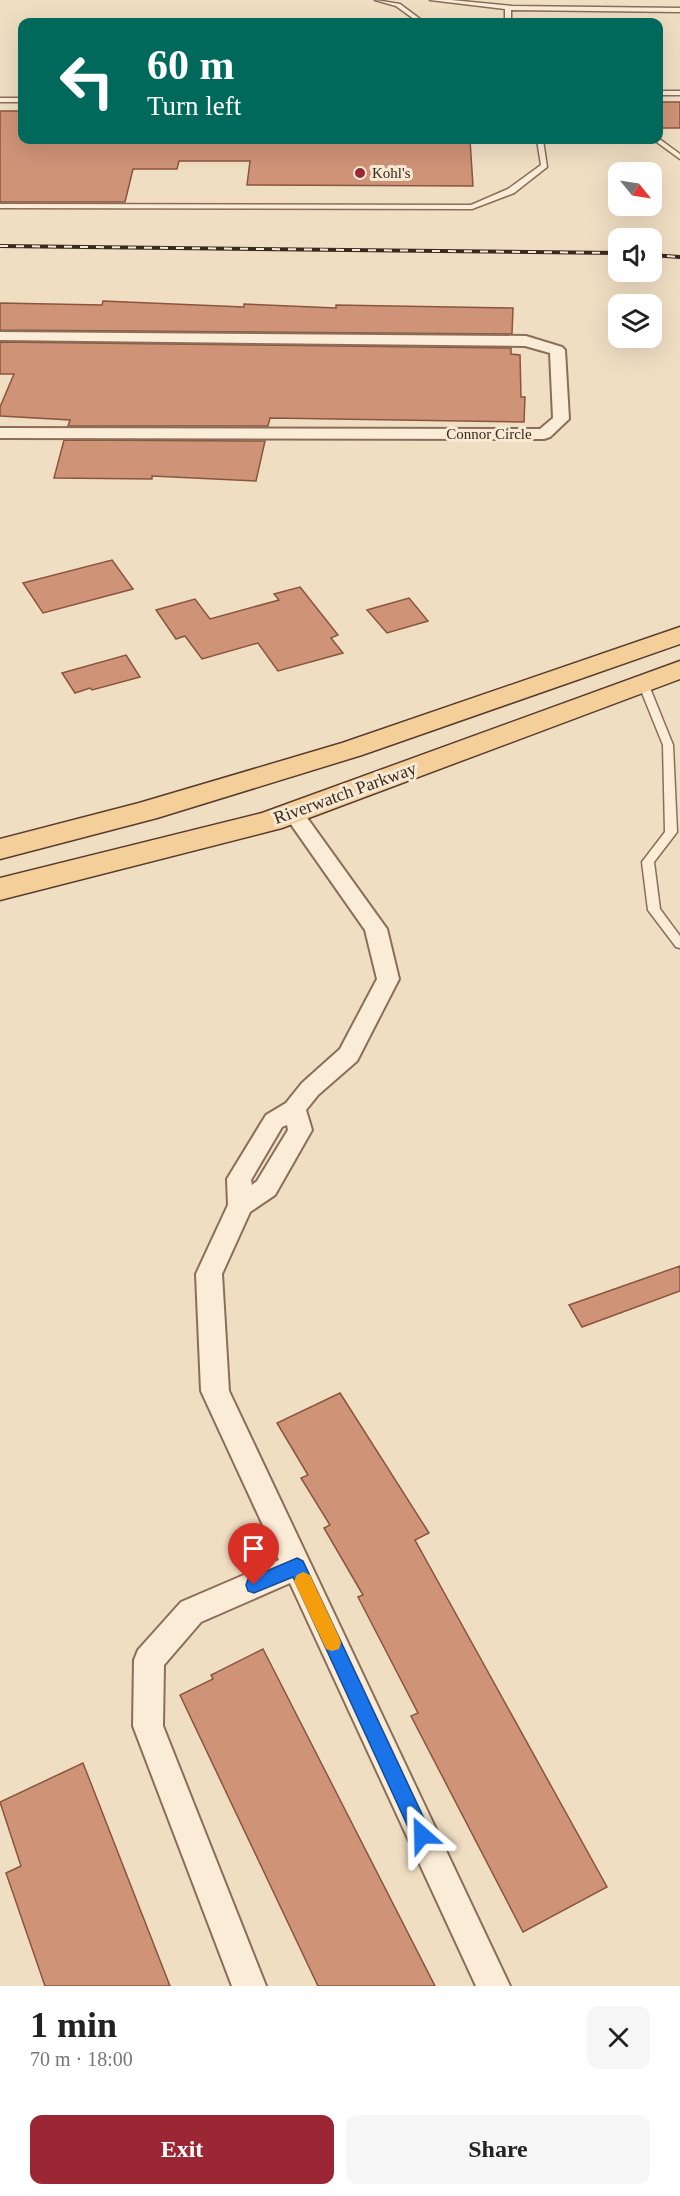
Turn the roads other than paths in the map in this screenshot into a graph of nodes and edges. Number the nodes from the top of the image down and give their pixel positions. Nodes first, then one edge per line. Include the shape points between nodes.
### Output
1 (378, 0) edge
2 (434, 0) edge
3 (598, 0) edge
4 (496, 3) edge
5 (508, 8) junction
6 (600, 10) junction
7 (680, 10) edge
8 (416, 18) edge
9 (508, 18) edge
10 (663, 93) edge
11 (680, 93) edge
12 (0, 100) edge
13 (18, 100) edge
14 (541, 144) edge
15 (662, 144) edge
16 (680, 157) edge
17 (0, 206) edge
18 (0, 336) edge
19 (0, 432) edge
20 (680, 635) edge
21 (680, 669) edge
22 (643, 682) junction
23 (293, 813) junction
24 (676, 831) edge
25 (0, 849) edge
26 (0, 889) edge
27 (680, 944) edge
28 (297, 1566) junction
29 (249, 1986) edge
30 (493, 1986) edge

1 - 8 lane via 398,5
2 - 4 lane
3 - 6 lane
4 - 5 lane
5 - 6 lane
5 - 9 lane
6 - 7 lane
10 - 11 lane
12 - 13 lane
14 - 17 lane via 545,166 511,191 472,207
15 - 16 lane
18 - 19 street, Connor Circle via 526,341 557,350 561,419 544,434
20 - 25 main road via 352,749 146,811
21 - 22 main road, Riverwatch Parkway
22 - 23 main road, Riverwatch Parkway
22 - 24 lane via 668,745
23 - 26 main road, Riverwatch Parkway
23 - 28 street via 376,929 388,979 349,1055 310,1089 294,1109 300,1130 266,1188 240,1205 209,1274 215,1391
24 - 27 lane via 648,862 654,910
28 - 29 street via 191,1612 149,1660 148,1726
28 - 30 street

